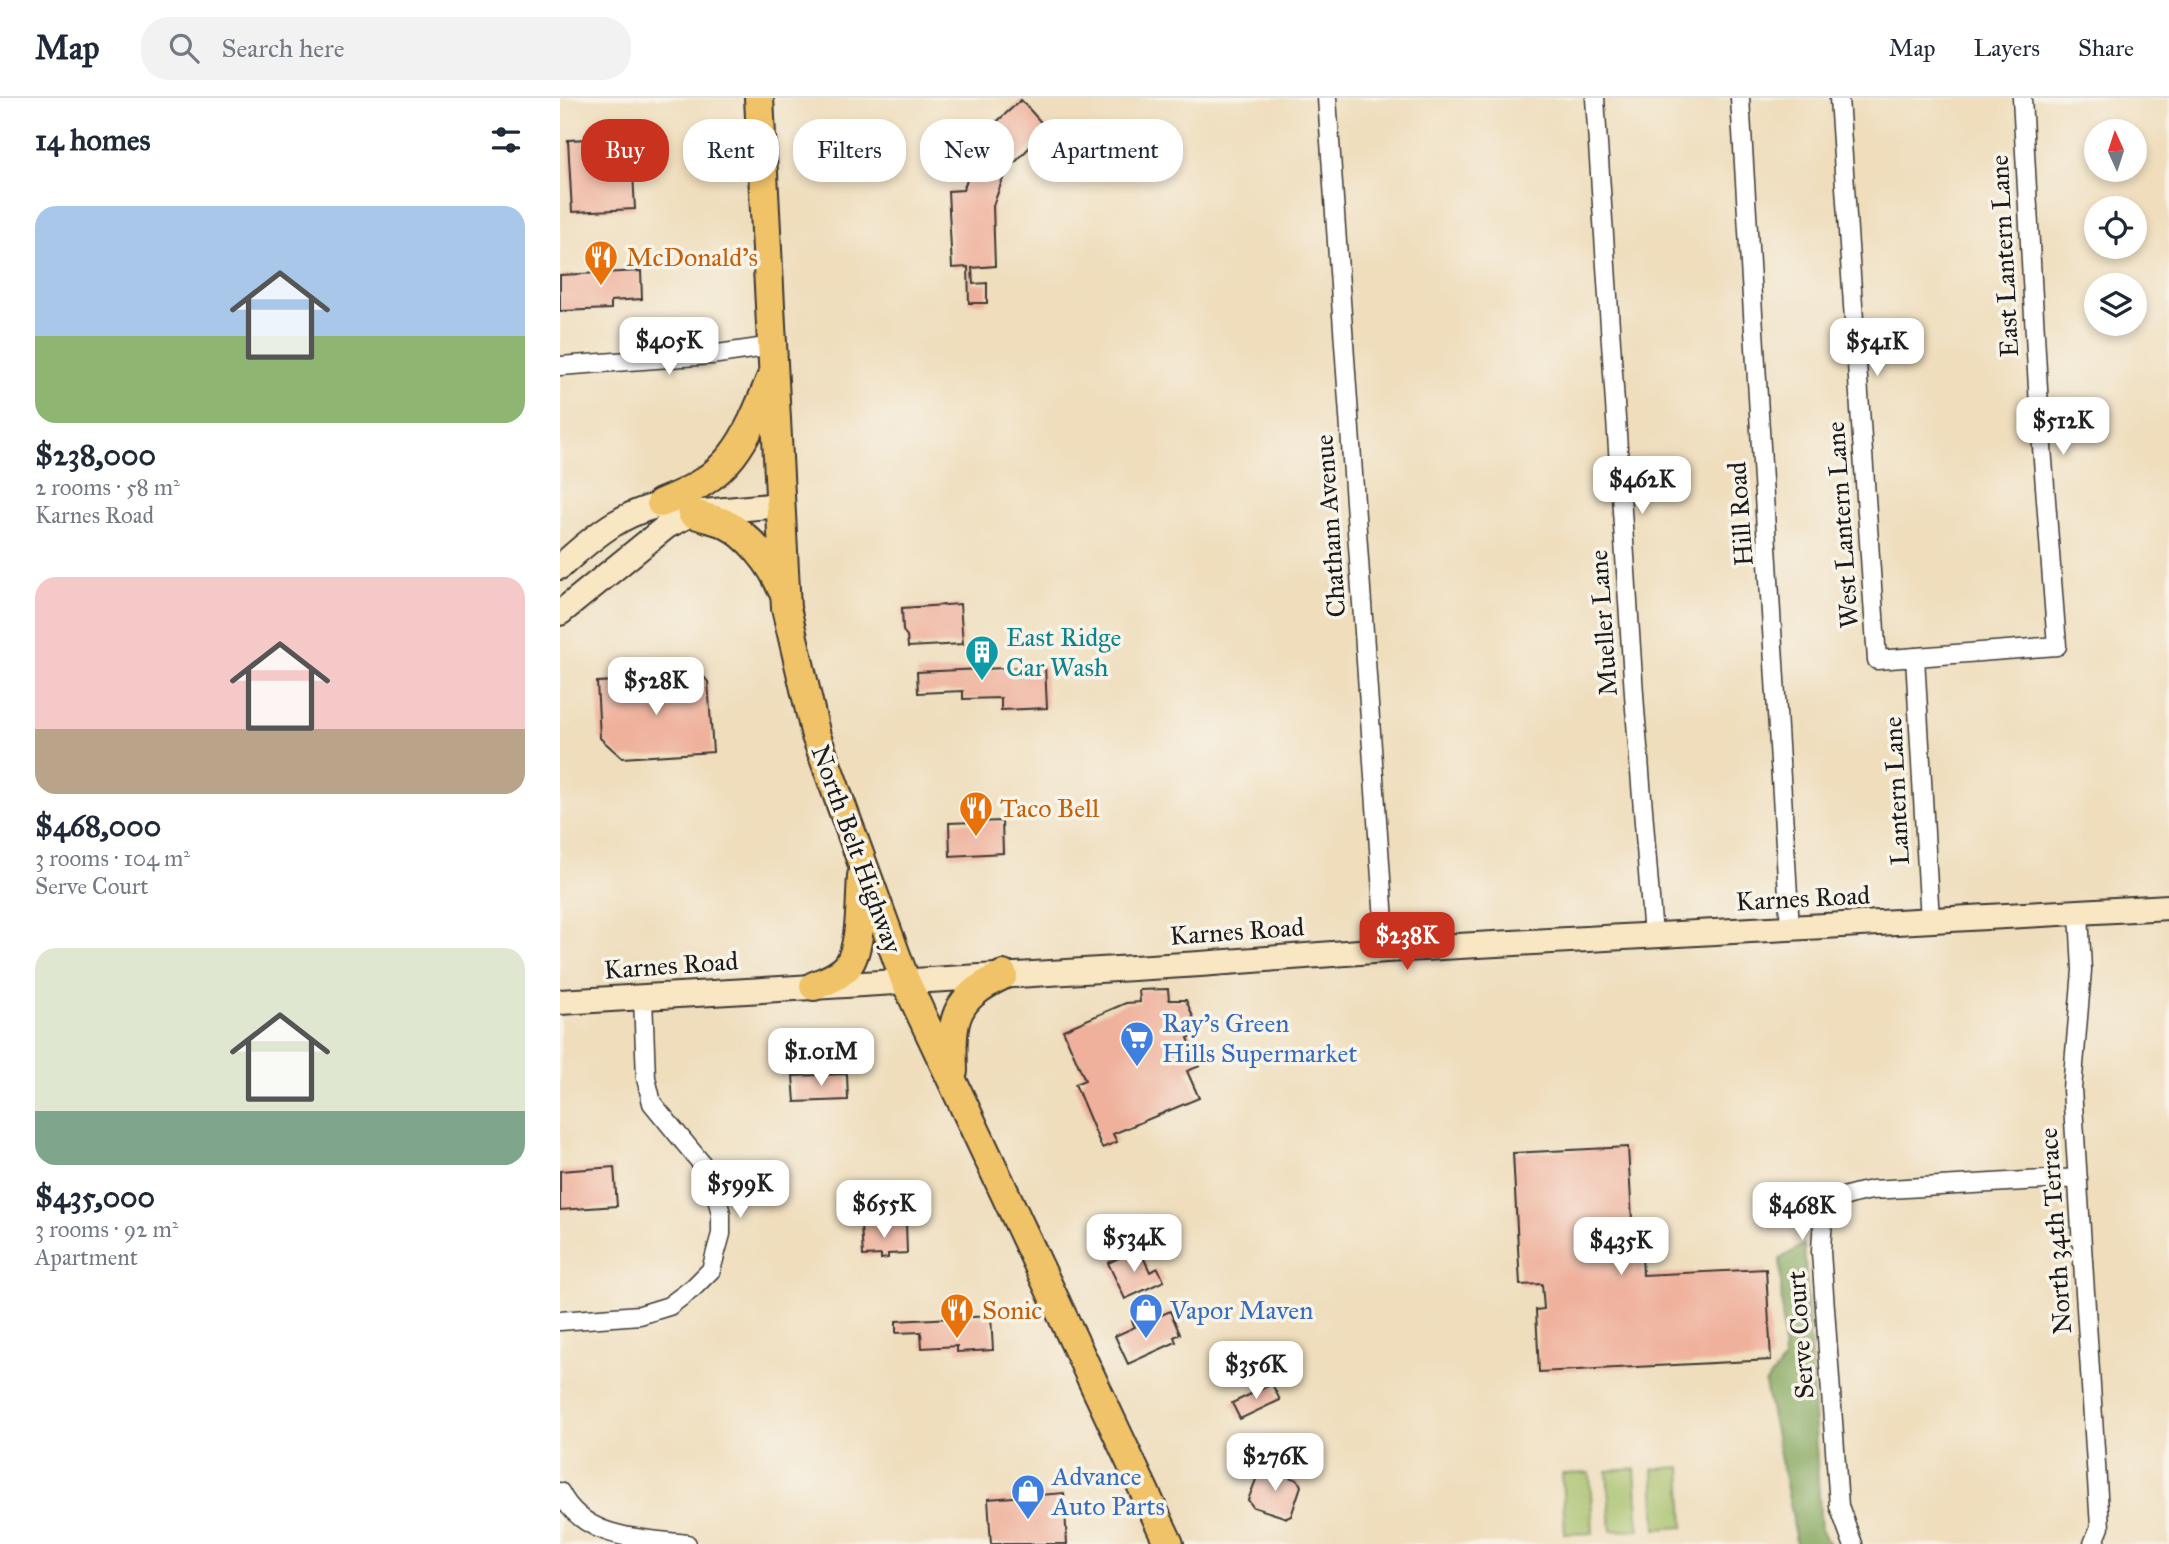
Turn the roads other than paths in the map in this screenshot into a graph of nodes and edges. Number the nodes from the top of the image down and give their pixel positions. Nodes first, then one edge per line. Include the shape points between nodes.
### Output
1 (759, 98) edge
2 (781, 98) edge
3 (1327, 98) edge
4 (1595, 98) edge
5 (1740, 98) edge
6 (1839, 98) edge
7 (2021, 98) edge
8 (760, 119) edge
9 (775, 119) edge
10 (763, 182) edge
11 (774, 358) junction
12 (560, 366) edge
13 (661, 503) junction
14 (781, 505) junction
15 (692, 513) junction
16 (560, 568) edge
17 (785, 595) junction
18 (560, 612) edge
19 (1915, 657) junction
20 (863, 866) junction
21 (2169, 906) edge
22 (2079, 913) junction
23 (1930, 921) junction
24 (1790, 928) junction
25 (1653, 936) junction
26 (1386, 950) junction
27 (1003, 975) junction
28 (905, 980) junction
29 (814, 986) junction
30 (643, 998) junction
31 (560, 1002) edge
32 (953, 1084) junction
33 (2078, 1178) junction
34 (560, 1321) edge
35 (560, 1492) edge
36 (687, 1544) edge
37 (1169, 1544) edge
38 (1853, 1544) edge
39 (2093, 1544) edge

1 - 8 main road, North Belt Highway
2 - 9 main road
3 - 26 street, Chatham Avenue
4 - 25 street, Mueller Lane
5 - 24 street, Hill Road
6 - 19 street, West Lantern Lane via 1877,660
7 - 19 street, East Lantern Lane via 2057,646
10 - 11 main road, North Belt Highway
11 - 12 street via 711,355
11 - 13 main road via 749,431 733,454 712,478
11 - 14 main road, North Belt Highway
13 - 14 street via 742,497
13 - 16 street via 624,516
14 - 15 street
14 - 17 main road, North Belt Highway
15 - 17 main road via 725,523 741,536 762,555
15 - 18 street via 667,526
17 - 20 main road, North Belt Highway via 816,736
19 - 23 street, Lantern Lane
20 - 28 main road, North Belt Highway
20 - 29 main road via 856,947 848,966 835,978
21 - 22 street, Karnes Road
22 - 23 street, Karnes Road
22 - 33 street, North 34th Terrace via 2082,970 2072,1089
23 - 24 street, Karnes Road
24 - 25 street, Karnes Road
25 - 26 street, Karnes Road
26 - 27 street, Karnes Road
27 - 28 street, Karnes Road
27 - 32 main road via 973,992 957,1016 952,1034
28 - 29 street, Karnes Road
28 - 32 main road, North Belt Highway
29 - 30 street, Karnes Road
30 - 31 street, Karnes Road
30 - 34 street via 646,1078 652,1103 702,1164 714,1186 721,1234 711,1270 669,1306 640,1315
32 - 37 main road, North Belt Highway
33 - 38 street, Serve Court via 1872,1190 1832,1202 1822,1217 1839,1506
33 - 39 street, North 34th Terrace via 2100,1527
35 - 36 street via 577,1516 603,1531

